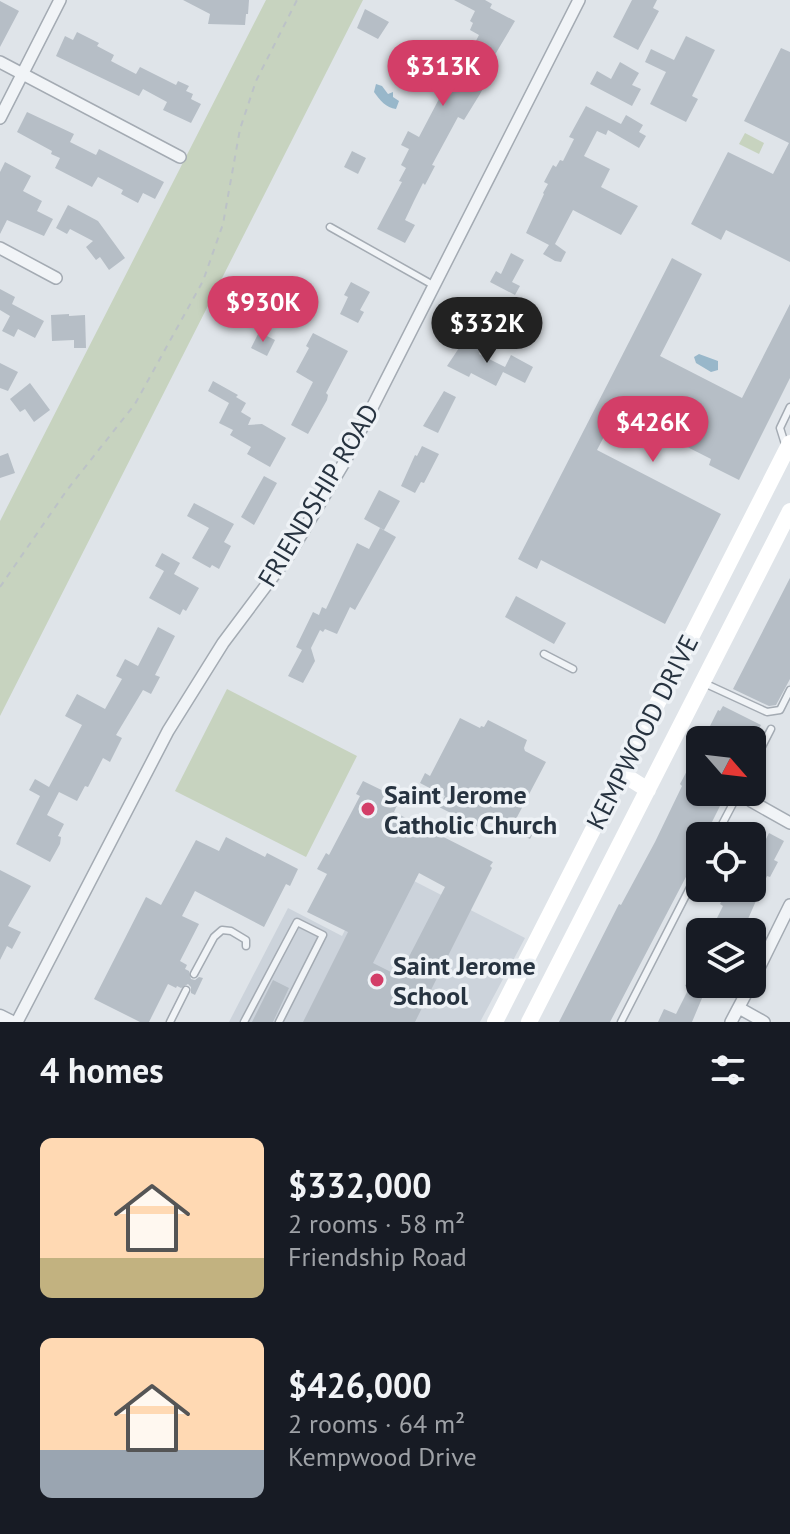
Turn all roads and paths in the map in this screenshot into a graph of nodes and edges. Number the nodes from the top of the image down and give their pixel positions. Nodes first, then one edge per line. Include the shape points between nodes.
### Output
1 (60, 0) edge
2 (297, 0) edge
3 (579, 0) edge
4 (0, 62) edge
5 (22, 74) junction
6 (0, 118) edge
7 (180, 157) dead end
8 (330, 227) dead end
9 (0, 248) edge
10 (56, 278) dead end
11 (433, 285) junction
12 (790, 407) edge
13 (788, 446) edge
14 (784, 471) edge
15 (790, 511) edge
16 (0, 587) edge
17 (544, 654) dead end
18 (573, 669) dead end
19 (703, 683) junction
20 (790, 690) edge
21 (771, 729) dead end
22 (766, 739) edge
23 (621, 773) junction
24 (648, 790) junction
25 (760, 806) edge
26 (790, 823) edge
27 (686, 895) edge
28 (790, 905) edge
29 (246, 946) dead end
30 (766, 953) edge
31 (194, 974) dead end
32 (186, 990) dead end
33 (744, 998) edge
34 (739, 1008) junction
35 (0, 1017) edge
36 (10, 1022) edge
37 (17, 1022) edge
38 (170, 1022) edge
39 (244, 1022) edge
40 (279, 1022) edge
41 (496, 1022) edge
42 (529, 1022) edge
43 (621, 1022) edge
44 (731, 1022) edge
45 (764, 1022) edge

1 - 5 street
2 - 16 path via 256,81 240,129 223,224 203,281 135,404
3 - 11 street, FRIENDSHIP ROAD
4 - 5 street
5 - 6 street
5 - 7 street
8 - 11 lane
9 - 10 street
11 - 37 street, FRIENDSHIP ROAD via 345,461 297,542 223,643 168,731
12 - 13 lane via 780,428
13 - 14 main road, KEMPWOOD DRIVE
14 - 23 main road, KEMPWOOD DRIVE
15 - 19 main road, KEMPWOOD DRIVE
17 - 18 lane
19 - 20 lane via 767,712 780,710
19 - 24 main road, KEMPWOOD DRIVE
21 - 22 lane
23 - 24 main road
23 - 41 main road, KEMPWOOD DRIVE
24 - 42 main road, KEMPWOOD DRIVE
25 - 26 street
27 - 43 lane
28 - 30 street
29 - 31 lane via 242,936 222,930
32 - 38 lane
33 - 34 street
34 - 44 street
34 - 45 street
35 - 36 street
39 - 40 lane via 297,922 323,935

